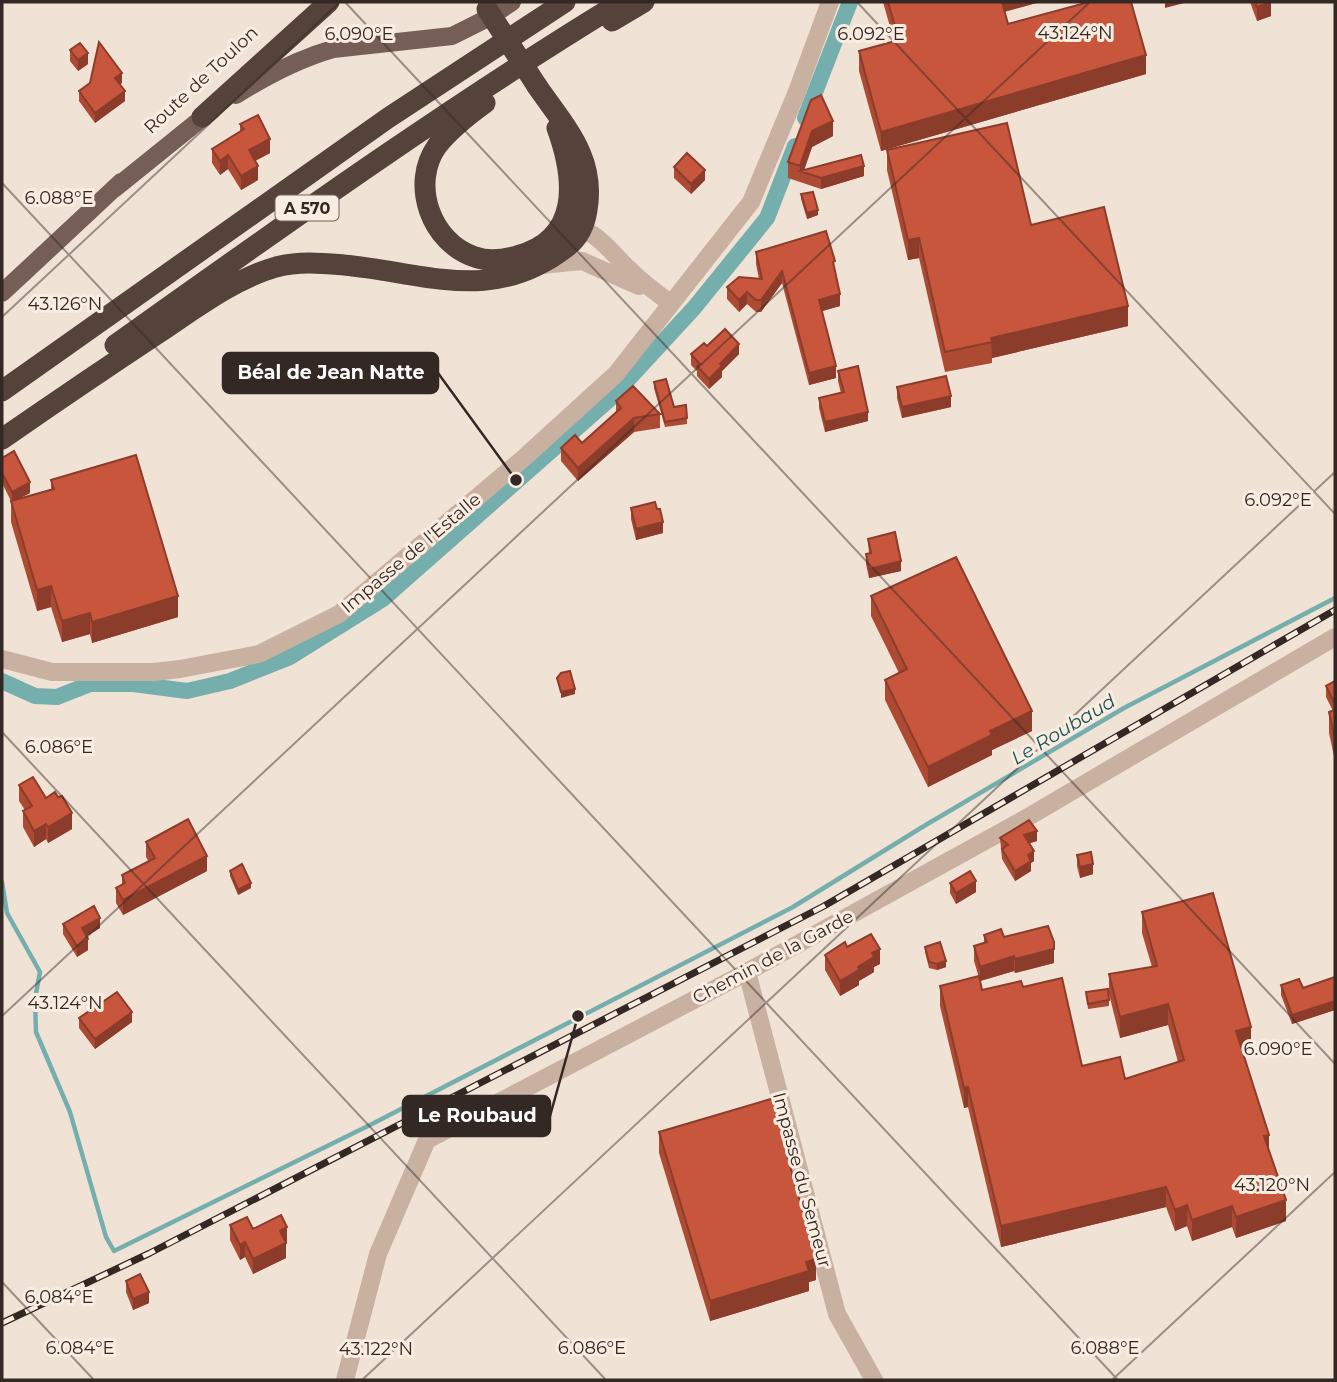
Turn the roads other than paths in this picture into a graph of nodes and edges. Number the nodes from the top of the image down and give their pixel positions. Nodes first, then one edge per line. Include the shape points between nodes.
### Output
1 (317, 2) edge
2 (329, 2) edge
3 (512, 2) edge
4 (542, 2) edge
5 (565, 2) edge
6 (621, 2) edge
7 (644, 2) edge
8 (830, 2) edge
9 (485, 5) edge
10 (540, 90) junction
11 (202, 117) junction
12 (114, 189) junction
13 (573, 238) junction
14 (2, 293) edge
15 (670, 303) junction
16 (2, 377) edge
17 (2, 391) edge
18 (2, 426) edge
19 (2, 439) edge
20 (1335, 637) edge
21 (2, 659) edge
22 (747, 972) junction
23 (345, 1380) edge
24 (874, 1380) edge

1 - 12 main road, Route de Toulon
2 - 11 highway
3 - 11 main road, Route de Toulon via 452,36 317,54 262,79
4 - 16 highway via 419,81
5 - 17 highway, A 570 via 387,118
6 - 18 highway, A 570 via 533,55 314,203
7 - 13 highway via 501,91 449,132 429,163 425,191 433,221 457,248 474,257 490,260 528,253
8 - 15 street via 751,201
9 - 10 highway, bridge
10 - 13 highway via 569,163 567,212
10 - 13 highway via 586,165 589,199
11 - 12 main road, Route de Toulon
12 - 14 main road, Route de Toulon
13 - 15 street
13 - 15 street via 595,236
13 - 19 highway via 541,265 505,279 447,281 297,262 251,276 195,308
15 - 21 street, Impasse de l'Estalle via 616,374 339,614 259,654 180,669 52,672
20 - 22 street, Chemin de la Garde via 1023,820
22 - 23 street, Chemin de la Garde via 428,1140 378,1254
22 - 24 street, Impasse du Semeur via 838,1314

